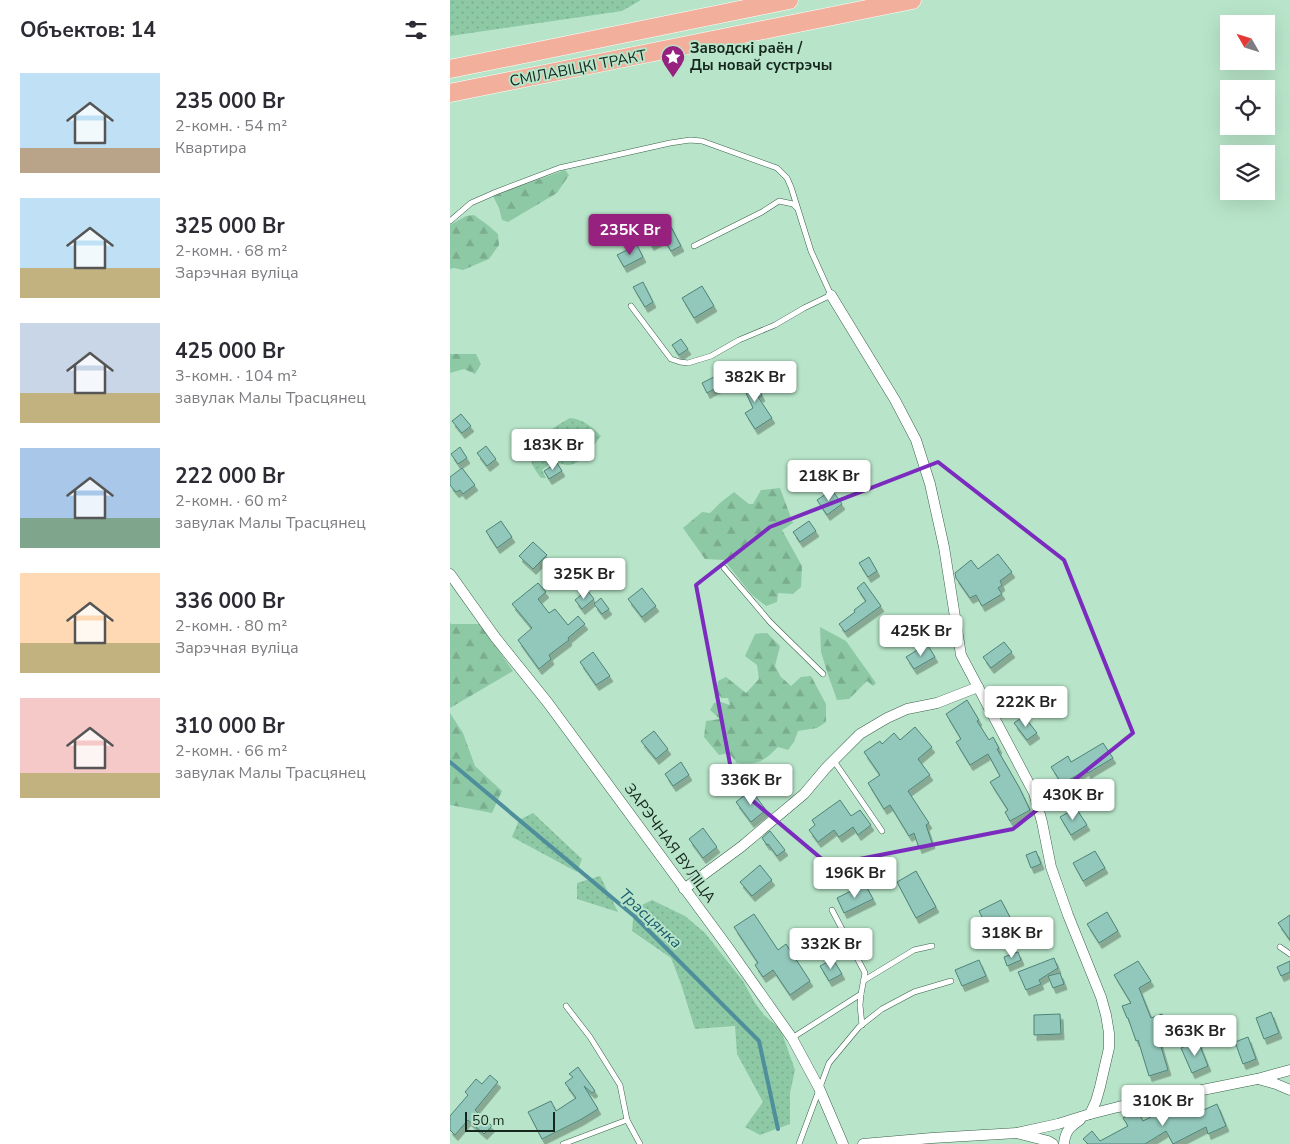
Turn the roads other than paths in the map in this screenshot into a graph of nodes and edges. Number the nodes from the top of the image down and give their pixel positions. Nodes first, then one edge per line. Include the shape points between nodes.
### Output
1 (789, 0) edge
2 (912, 0) edge
3 (450, 69) edge
4 (450, 93) edge
5 (797, 208) junction
6 (450, 221) edge
7 (694, 246) dead end
8 (831, 295) junction
9 (631, 306) dead end
10 (724, 568) dead end
11 (450, 574) edge
12 (823, 674) dead end
13 (978, 687) junction
14 (834, 761) junction
15 (882, 831) dead end
16 (684, 889) junction
17 (832, 910) dead end
18 (932, 946) dead end
19 (1280, 947) dead end
20 (1290, 954) edge
21 (863, 981) junction
22 (951, 981) dead end
23 (861, 994) junction
24 (566, 1006) dead end
25 (862, 1024) junction
26 (792, 1038) junction
27 (1290, 1070) edge
28 (1257, 1079) junction
29 (819, 1088) junction
30 (1290, 1090) edge
31 (1090, 1114) junction
32 (627, 1120) junction
33 (1017, 1133) junction
34 (563, 1144) edge
35 (640, 1144) edge
36 (799, 1144) edge
37 (843, 1144) edge
38 (863, 1144) edge
39 (1053, 1144) edge
40 (1064, 1144) edge

1 - 3 highway, СМІЛАВІЦКІ ТРАКТ
2 - 4 highway, СМІЛАВІЦКІ ТРАКТ
5 - 6 lane via 787,178 776,168 702,141 690,140 559,168 472,203
5 - 7 lane via 779,201
5 - 8 lane via 811,251
8 - 9 lane via 711,356 688,363 671,359
8 - 13 street via 916,440 944,547 961,655
10 - 12 lane via 770,622
11 - 16 street, ЗАРЭЧНАЯ ВУЛІЦА
13 - 14 street via 887,718 860,734
13 - 31 street via 1034,793 1052,867 1106,1015 1108,1048 1100,1087
14 - 15 lane
14 - 16 street via 804,794
16 - 26 street, ЗАРЭЧНАЯ ВУЛІЦА
17 - 21 lane via 865,973
18 - 21 lane via 914,950
19 - 20 lane
21 - 23 lane
22 - 25 lane via 914,992
23 - 25 lane
23 - 26 lane
24 - 32 lane via 620,1085
25 - 29 lane via 829,1064
26 - 29 street, ЗАРЭЧНАЯ ВУЛІЦА
27 - 28 street
28 - 30 street
28 - 31 street
29 - 36 lane
29 - 37 street, ЗАРЭЧНАЯ ВУЛІЦА
31 - 33 street
31 - 40 street via 1071,1126
32 - 34 lane
32 - 35 lane
33 - 38 street
33 - 39 street

